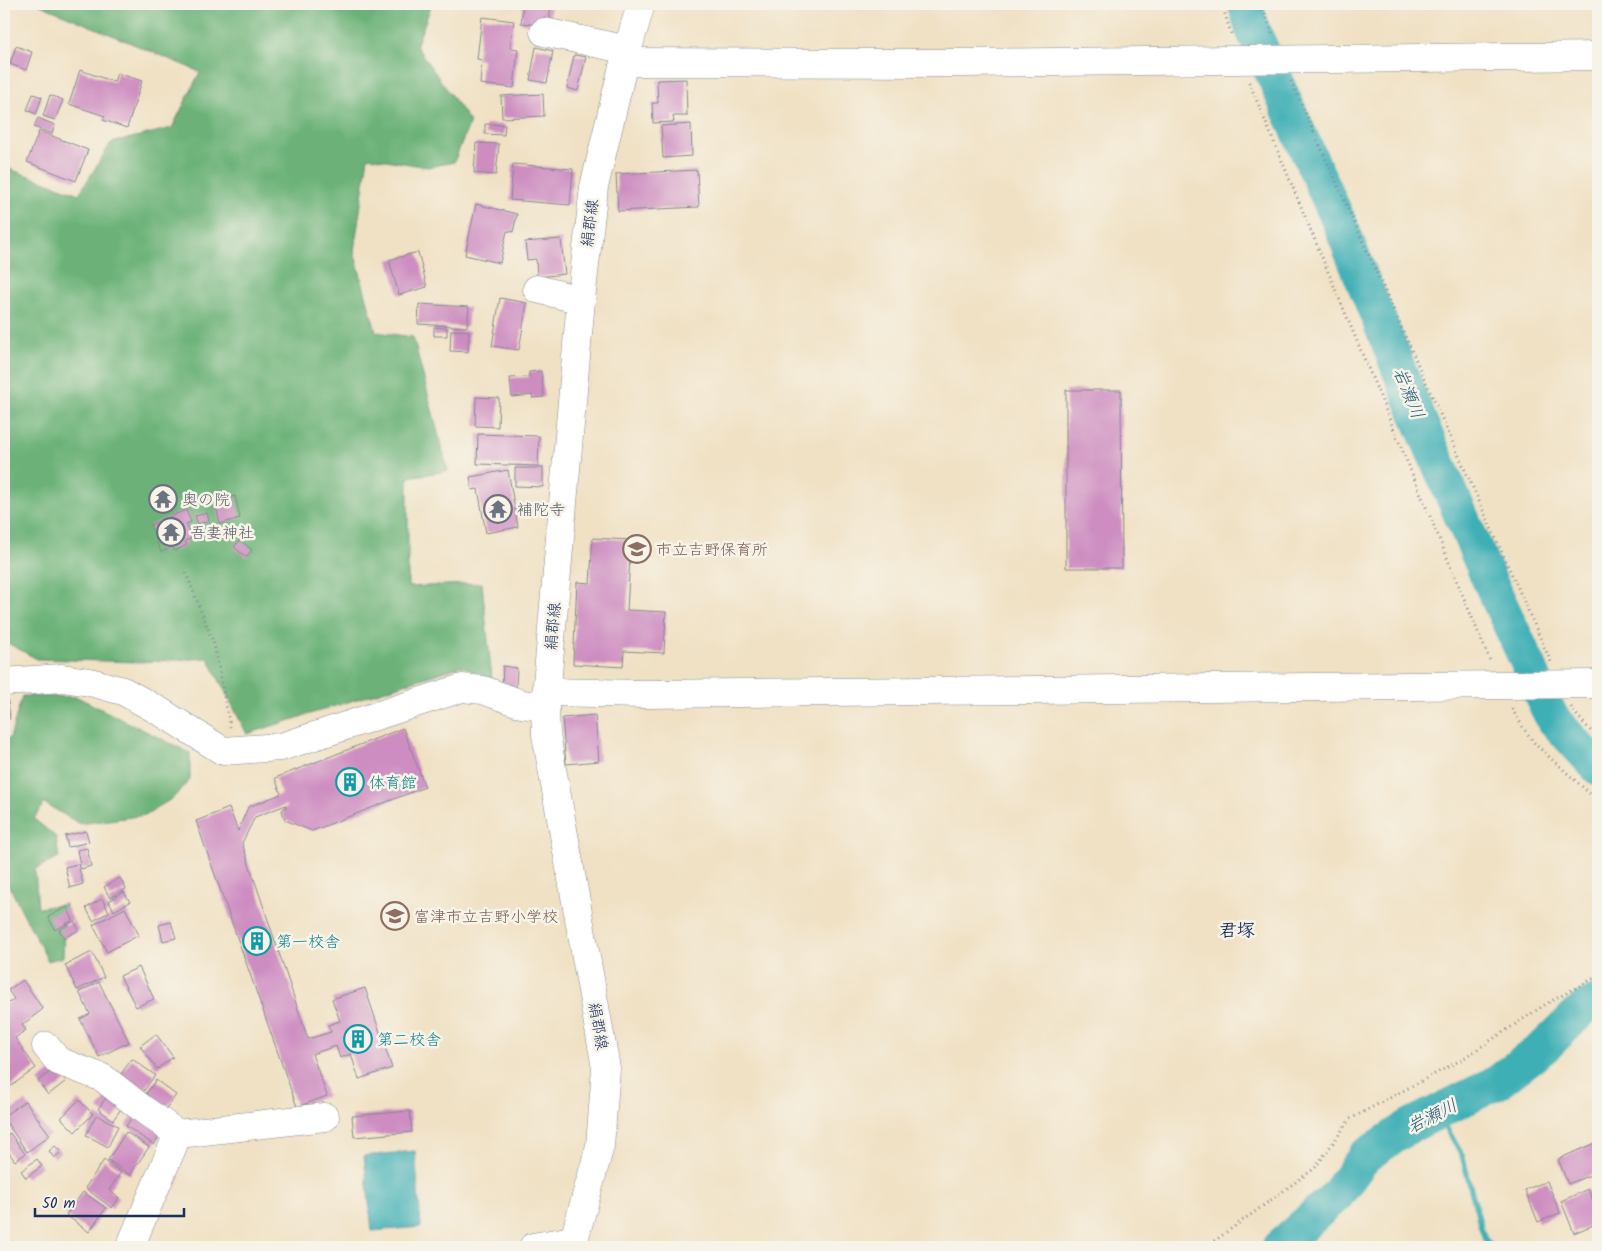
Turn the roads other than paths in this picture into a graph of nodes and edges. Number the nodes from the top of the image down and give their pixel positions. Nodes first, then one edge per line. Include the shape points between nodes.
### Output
1 (641, 4) edge
2 (544, 32) dead end
3 (626, 56) junction
4 (1598, 56) edge
5 (537, 288) dead end
6 (581, 300) junction
7 (4, 682) edge
8 (1598, 684) edge
9 (546, 700) junction
10 (46, 1046) dead end
11 (325, 1116) dead end
12 (178, 1134) junction
13 (572, 1244) edge
14 (130, 1247) edge
15 (533, 1247) edge

1 - 3 street, 絹郡線
2 - 3 street
3 - 4 street via 962,63
3 - 6 street, 絹郡線 via 594,187
5 - 6 street
6 - 9 street, 絹郡線
7 - 9 street via 62,678 123,691 223,751 281,747 462,688 484,690 522,704
8 - 9 street via 645,694
9 - 13 street, 絹郡線 via 546,735 606,1068 600,1146
10 - 12 street via 58,1061 103,1078
11 - 12 street
12 - 14 street
13 - 15 street

